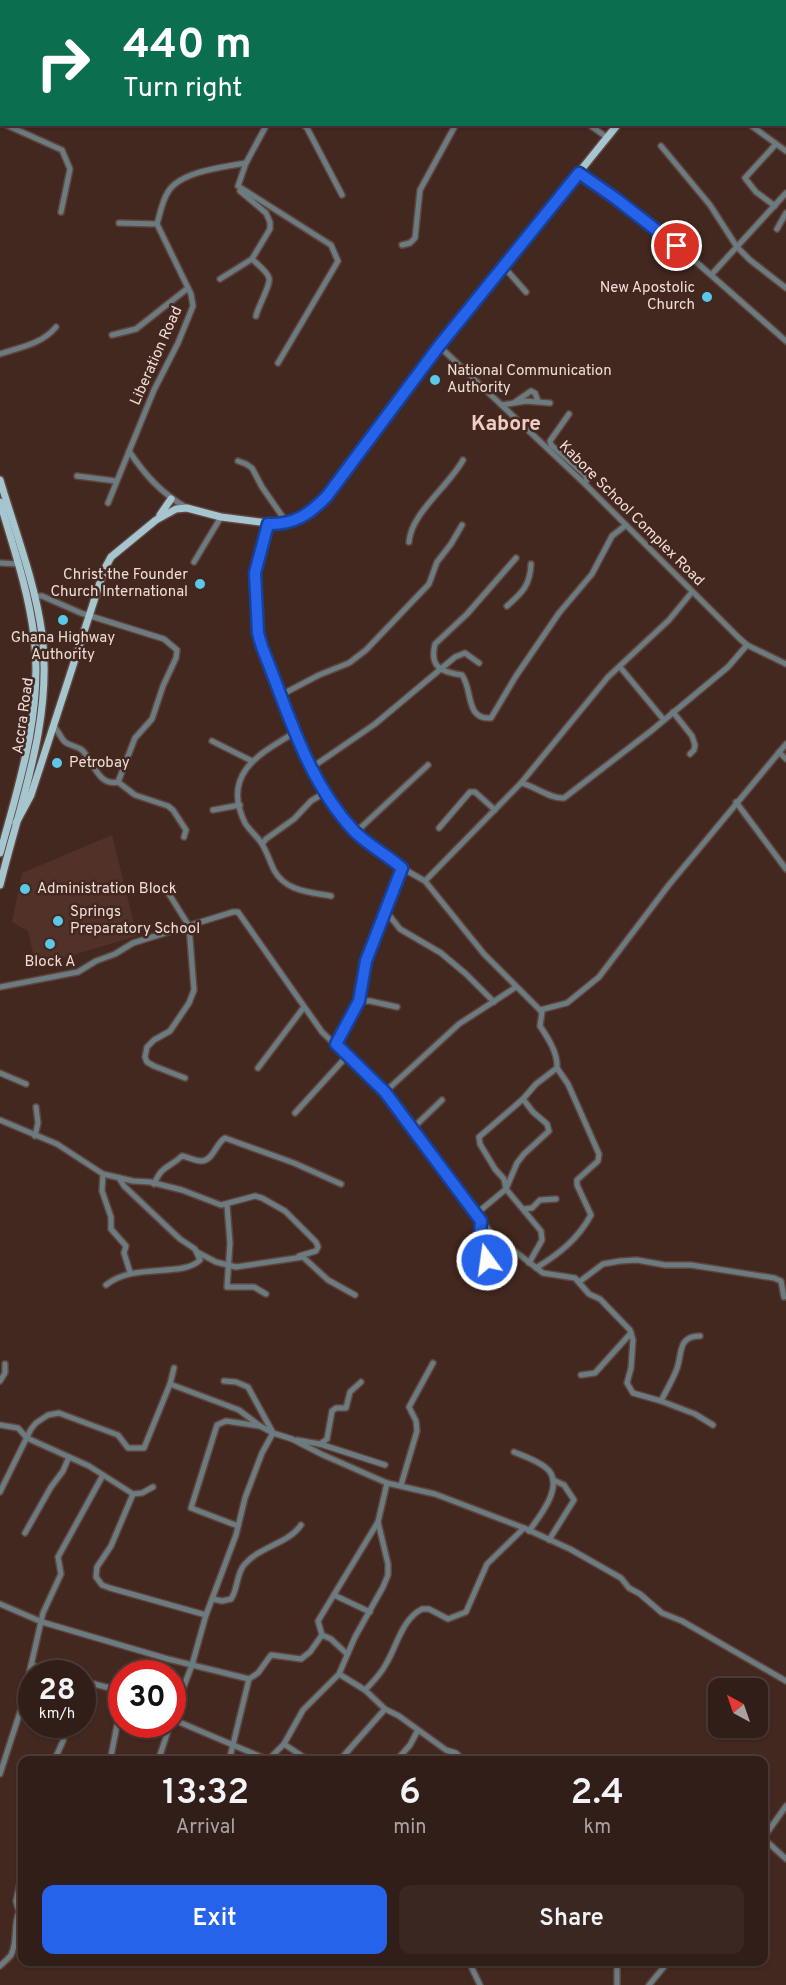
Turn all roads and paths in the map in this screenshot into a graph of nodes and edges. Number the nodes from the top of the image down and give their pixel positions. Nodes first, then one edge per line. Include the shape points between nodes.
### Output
1 (7, 126) edge
2 (266, 126) edge
3 (304, 126) edge
4 (455, 126) edge
5 (591, 126) edge
6 (617, 126) edge
7 (753, 126) edge
8 (608, 138) junction
9 (776, 144) junction
10 (661, 146) dead end
11 (786, 151) edge
12 (246, 163) junction
13 (579, 173) junction
14 (238, 186) junction
15 (786, 193) edge
16 (342, 195) dead end
17 (776, 205) junction
18 (61, 212) dead end
19 (786, 212) edge
20 (119, 223) dead end
21 (157, 224) junction
22 (777, 229) dead end
23 (402, 245) dead end
24 (737, 247) junction
25 (252, 259) junction
26 (504, 267) junction
27 (712, 274) junction
28 (220, 279) dead end
29 (188, 288) junction
30 (786, 288) edge
31 (526, 292) dead end
32 (256, 316) dead end
33 (56, 327) dead end
34 (111, 335) dead end
35 (786, 341) edge
36 (439, 346) junction
37 (0, 354) edge
38 (278, 363) dead end
39 (538, 401) junction
40 (513, 403) junction
41 (550, 403) dead end
42 (502, 405) junction
43 (569, 414) dead end
44 (129, 451) junction
45 (463, 460) dead end
46 (238, 461) dead end
47 (77, 476) dead end
48 (0, 480) edge
49 (116, 481) junction
50 (584, 483) junction
51 (171, 499) junction
52 (0, 502) edge
53 (108, 503) dead end
54 (187, 508) junction
55 (221, 517) junction
56 (156, 520) junction
57 (287, 523) junction
58 (268, 524) junction
59 (462, 525) dead end
60 (626, 525) junction
61 (409, 542) dead end
62 (516, 558) dead end
63 (0, 562) edge
64 (194, 562) dead end
65 (19, 564) junction
66 (531, 564) dead end
67 (692, 592) junction
68 (34, 596) junction
69 (507, 606) dead end
70 (91, 615) junction
71 (747, 645) junction
72 (479, 663) dead end
73 (786, 664) edge
74 (620, 667) junction
75 (440, 668) junction
76 (281, 695) junction
77 (673, 712) junction
78 (664, 720) junction
79 (54, 726) junction
80 (294, 733) junction
81 (212, 741) dead end
82 (786, 744) edge
83 (779, 752) junction
84 (690, 754) dead end
85 (786, 759) edge
86 (252, 761) junction
87 (428, 765) dead end
88 (311, 768) junction
89 (36, 782) junction
90 (118, 782) junction
91 (521, 783) junction
92 (324, 793) junction
93 (23, 795) junction
94 (13, 801) junction
95 (736, 802) junction
96 (240, 805) junction
97 (213, 810) dead end
98 (495, 810) junction
99 (16, 823) junction
100 (440, 828) dead end
101 (356, 832) junction
102 (184, 837) dead end
103 (262, 844) junction
104 (0, 853) edge
105 (402, 868) junction
106 (786, 869) edge
107 (425, 881) junction
108 (0, 885) edge
109 (172, 888) dead end
110 (331, 896) dead end
111 (385, 910) junction
112 (189, 927) junction
113 (0, 987) edge
114 (516, 987) junction
115 (359, 1001) junction
116 (494, 1002) junction
117 (304, 1007) junction
118 (397, 1007) dead end
119 (540, 1010) junction
120 (336, 1044) junction
121 (347, 1056) junction
122 (258, 1068) dead end
123 (557, 1068) junction
124 (0, 1073) edge
125 (185, 1078) dead end
126 (26, 1084) dead end
127 (385, 1092) junction
128 (523, 1099) junction
129 (442, 1100) dead end
130 (36, 1107) dead end
131 (295, 1113) dead end
132 (0, 1122) edge
133 (413, 1128) junction
134 (35, 1136) junction
135 (103, 1174) junction
136 (119, 1178) junction
137 (154, 1184) junction
138 (341, 1184) dead end
139 (506, 1189) junction
140 (556, 1198) dead end
141 (227, 1205) junction
142 (524, 1209) junction
143 (476, 1214) junction
144 (481, 1221) junction
145 (197, 1252) junction
146 (299, 1256) junction
147 (529, 1263) junction
148 (229, 1266) junction
149 (536, 1268) junction
150 (130, 1272) junction
151 (491, 1273) dead end
152 (579, 1282) junction
153 (106, 1285) dead end
154 (266, 1294) dead end
155 (355, 1295) dead end
156 (784, 1297) dead end
157 (631, 1333) junction
158 (700, 1336) dead end
159 (434, 1363) dead end
160 (5, 1364) dead end
161 (174, 1368) dead end
162 (581, 1375) dead end
163 (0, 1381) edge
164 (224, 1381) dead end
165 (361, 1382) dead end
166 (170, 1384) junction
167 (661, 1401) junction
168 (0, 1425) edge
169 (713, 1425) dead end
170 (260, 1426) junction
171 (273, 1433) junction
172 (27, 1437) junction
173 (292, 1439) junction
174 (320, 1444) junction
175 (514, 1452) dead end
176 (69, 1457) junction
177 (385, 1466) dead end
178 (103, 1475) junction
179 (553, 1480) junction
180 (387, 1483) junction
181 (401, 1485) junction
182 (153, 1487) dead end
183 (0, 1492) edge
184 (133, 1494) junction
185 (378, 1522) junction
186 (300, 1525) dead end
187 (238, 1526) junction
188 (527, 1529) junction
189 (25, 1533) dead end
190 (549, 1540) junction
191 (334, 1595) junction
192 (213, 1599) junction
193 (0, 1604) edge
194 (370, 1612) junction
195 (206, 1616) junction
196 (42, 1622) junction
197 (322, 1635) junction
198 (347, 1654) junction
199 (33, 1660) edge
200 (192, 1665) junction
201 (339, 1674) junction
202 (186, 1679) edge
203 (249, 1679) junction
204 (786, 1681) edge
205 (365, 1690) junction
206 (385, 1709) junction
207 (18, 1718) edge
208 (186, 1724) edge
209 (418, 1730) junction
210 (64, 1738) edge
211 (115, 1738) edge
212 (166, 1738) edge
213 (284, 1744) junction
214 (232, 1745) junction
215 (56, 1756) edge
216 (111, 1756) edge
217 (160, 1756) edge
218 (230, 1756) edge
219 (261, 1756) edge
220 (274, 1756) edge
221 (301, 1756) edge
222 (343, 1756) edge
223 (400, 1756) edge
224 (459, 1756) edge
225 (0, 1774) edge
226 (786, 1806) edge
227 (768, 1832) edge
228 (768, 1842) edge
229 (786, 1859) edge
230 (18, 1892) edge
231 (18, 1908) edge
232 (18, 1915) edge
233 (0, 1966) edge
234 (471, 1966) edge
235 (617, 1966) edge
236 (665, 1966) edge
237 (480, 1985) edge
238 (617, 1985) edge
239 (649, 1985) edge

1 - 18 street via 62,150 70,169
2 - 12 street
3 - 16 street
4 - 23 street via 420,190 416,238
5 - 8 street
6 - 8 main road
7 - 9 street
8 - 13 main road
9 - 11 street
9 - 17 street via 745,178 756,192
10 - 24 street via 710,206
12 - 14 street
12 - 21 street via 216,167 176,183 167,194
13 - 26 main road
13 - 27 street
14 - 25 street via 270,222 270,229
14 - 38 street via 331,245 338,261
15 - 17 street
17 - 19 street
17 - 24 street
19 - 22 street
20 - 21 street
21 - 29 street, Liberation Road
24 - 27 street
24 - 30 street
25 - 28 street
25 - 32 street via 270,281
26 - 31 street
26 - 36 main road
27 - 35 street
29 - 34 street via 136,329
29 - 44 street, Liberation Road via 193,306
33 - 37 street via 39,342
36 - 42 street, Kabore School Complex Road
36 - 57 main road via 327,496 313,511
39 - 40 street
39 - 40 street via 531,391
39 - 41 street
40 - 42 street
42 - 50 street, Kabore School Complex Road
43 - 50 street via 550,441 587,477
44 - 49 street, Liberation Road
44 - 51 street via 144,475
45 - 61 street via 415,521
46 - 57 street via 252,468 261,488
47 - 49 street
48 - 68 main road, Accra Road
49 - 53 street, Liberation Road
50 - 60 street, Kabore School Complex Road
51 - 54 street
51 - 56 main road
52 - 65 main road, Accra Road
54 - 55 main road
54 - 56 main road
55 - 58 main road
55 - 64 street
56 - 70 main road via 111,557
57 - 58 main road
58 - 76 street via 255,573 258,633
59 - 76 street via 437,562 429,584 366,650 349,663
60 - 67 street, Kabore School Complex Road
60 - 75 street via 612,536 592,574 559,613 491,718 477,715 471,708 471,696 462,675
62 - 75 street via 435,644 433,660
63 - 65 street
65 - 94 main road, Accra Road via 36,668 30,737
66 - 69 street via 531,578
67 - 71 street, Kabore School Complex Road
67 - 74 street
68 - 70 street
68 - 93 main road, Accra Road via 42,636 43,700
70 - 79 main road
70 - 90 street via 164,639 177,650 152,719 135,738
71 - 73 street, Kabore School Complex Road
71 - 77 street via 728,667
72 - 75 street via 465,653
74 - 78 street
74 - 91 street
75 - 88 street via 375,724
76 - 80 street
77 - 78 street
77 - 84 street via 694,739
78 - 91 street via 564,798
79 - 89 main road
79 - 90 street via 65,742 83,751 104,781
80 - 86 street
80 - 88 street
81 - 86 street
82 - 83 street
83 - 85 street
83 - 95 street
86 - 96 street via 240,785
87 - 101 street
88 - 92 street
89 - 93 main road
89 - 99 main road
90 - 102 street via 135,795 173,810 186,830
91 - 98 street
92 - 101 street
92 - 103 street
93 - 94 main road
93 - 99 main road, Accra Road
94 - 104 main road, Accra Road
95 - 106 street
95 - 119 street via 599,977 567,1003
96 - 97 street
96 - 103 street via 246,824
98 - 100 street via 470,792
98 - 107 street
99 - 108 main road, Accra Road
101 - 105 street
103 - 110 street via 283,883
105 - 107 street
105 - 111 street
107 - 114 street
109 - 112 street via 169,894
111 - 115 street via 366,961
111 - 116 street via 400,929 441,953
112 - 113 street via 133,943 78,972
112 - 117 street via 238,912
112 - 125 street via 192,996 170,1031 147,1047 145,1057 154,1066
114 - 116 street
114 - 119 street
115 - 118 street
115 - 120 street
116 - 127 street via 459,1024
117 - 120 street
117 - 122 street
119 - 123 street via 540,1026 550,1041
120 - 121 street
121 - 127 street
121 - 131 street
123 - 128 street
123 - 149 street via 568,1084 598,1161 577,1180 591,1215 587,1223 569,1246
124 - 126 street
127 - 133 street
128 - 139 street via 549,1131 517,1163
128 - 139 street via 479,1137
129 - 133 street
130 - 134 street via 39,1124
132 - 134 street
133 - 143 street
134 - 135 street via 57,1144
135 - 136 street
135 - 150 street via 102,1191 111,1229 126,1245 124,1253
136 - 137 street
136 - 145 street
137 - 138 street via 166,1166 182,1156 207,1159 225,1138
137 - 141 street
139 - 142 street
139 - 143 street
140 - 142 street via 540,1200 532,1208
141 - 146 street via 255,1196 285,1211 318,1247
141 - 148 street
142 - 147 street via 541,1232 542,1240
143 - 144 street
144 - 147 street
144 - 151 street via 480,1234
145 - 148 street
145 - 150 street via 200,1261 189,1268
146 - 148 street via 265,1264
146 - 155 street via 328,1281
147 - 149 street
148 - 154 street via 228,1288 254,1287
149 - 152 street
150 - 153 street
152 - 156 street via 603,1264 637,1260 774,1278 781,1281
152 - 157 street
157 - 162 street via 596,1373
157 - 167 street via 629,1388
158 - 167 street via 692,1336 680,1349 679,1364
159 - 181 street via 409,1407 417,1431
160 - 163 street
161 - 166 street
164 - 171 street via 248,1387
165 - 174 street via 350,1392 346,1408 332,1411 327,1439
166 - 170 street via 239,1410
166 - 172 street via 143,1449 128,1448 118,1436 59,1413 36,1423
167 - 169 street
168 - 172 street via 18,1428
170 - 171 street
170 - 187 street via 226,1421 217,1425 191,1509
171 - 173 street
171 - 187 street via 262,1452
172 - 176 street
172 - 183 street
173 - 174 street
173 - 180 street
174 - 177 street
175 - 179 street via 545,1467
176 - 178 street
176 - 189 street
178 - 184 street
178 - 196 street via 60,1551 61,1574
179 - 188 street via 551,1497
179 - 190 street via 564,1485 574,1497
180 - 181 street
180 - 185 street
181 - 188 street
182 - 184 street
184 - 195 street via 96,1577 110,1588
185 - 191 street
185 - 194 street via 388,1575
186 - 192 street via 292,1535 263,1548 244,1564 231,1599
187 - 192 street
188 - 190 street
188 - 205 street via 487,1564 473,1599 461,1616 448,1619 429,1610 416,1612 384,1668
190 - 204 street via 614,1573 662,1613 682,1620
191 - 194 street
191 - 197 street via 318,1621
192 - 195 street
193 - 196 street
194 - 198 street
195 - 200 street
196 - 199 street
196 - 200 street
197 - 198 street
197 - 203 street via 301,1659 271,1655
198 - 201 street
200 - 202 street
200 - 203 street
201 - 205 street
201 - 213 street via 303,1710
203 - 214 street
205 - 206 street
206 - 209 street
206 - 222 street
207 - 225 street
208 - 214 street
209 - 223 street
209 - 224 street
210 - 215 street
211 - 216 street
212 - 217 street
213 - 220 street
213 - 221 street
214 - 218 street
214 - 219 street
226 - 227 street
228 - 229 street
230 - 231 street
232 - 233 street via 15,1943
234 - 237 street
235 - 238 street
236 - 239 street

